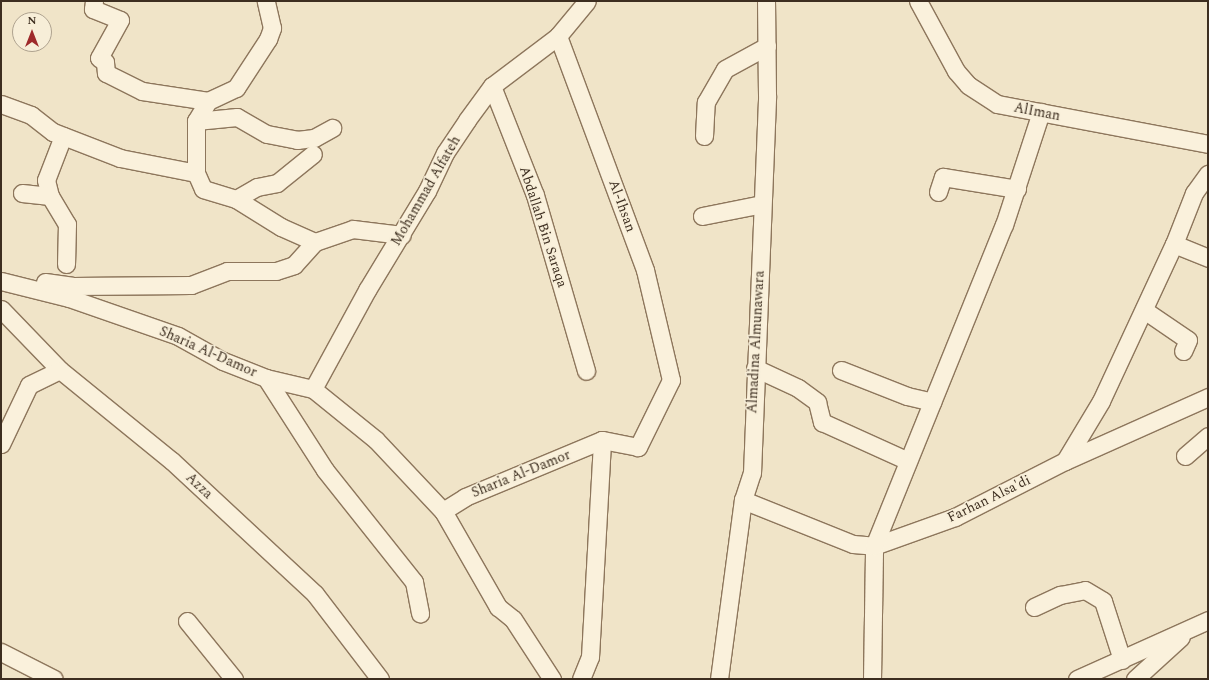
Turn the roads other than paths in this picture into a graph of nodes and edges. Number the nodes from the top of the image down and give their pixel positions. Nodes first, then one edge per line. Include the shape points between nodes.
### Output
1 (94, 1) edge
2 (266, 1) edge
3 (588, 1) edge
4 (766, 1) edge
5 (918, 1) edge
6 (558, 36) junction
7 (767, 46) junction
8 (492, 86) junction
9 (208, 101) junction
10 (1, 104) edge
11 (1041, 112) junction
12 (196, 121) junction
13 (332, 128) dead end
14 (63, 136) junction
15 (704, 136) dead end
16 (1208, 144) edge
17 (313, 154) dead end
18 (196, 173) junction
19 (1208, 174) edge
20 (1018, 189) junction
21 (938, 192) dead end
22 (22, 193) dead end
23 (50, 196) junction
24 (236, 199) junction
25 (762, 204) junction
26 (702, 216) dead end
27 (402, 235) junction
28 (315, 242) junction
29 (1174, 244) junction
30 (1208, 258) edge
31 (66, 264) dead end
32 (1, 277) edge
33 (1, 281) edge
34 (1, 309) edge
35 (1144, 310) junction
36 (1183, 351) dead end
37 (755, 368) junction
38 (60, 370) junction
39 (841, 370) dead end
40 (586, 371) dead end
41 (266, 378) junction
42 (313, 390) junction
43 (1208, 397) edge
44 (932, 402) junction
45 (1208, 436) edge
46 (602, 440) junction
47 (1, 444) edge
48 (1185, 456) dead end
49 (908, 460) junction
50 (1065, 461) junction
51 (743, 500) junction
52 (443, 511) junction
53 (874, 546) junction
54 (1034, 607) dead end
55 (420, 613) dead end
56 (1208, 620) edge
57 (187, 621) dead end
58 (1188, 630) junction
59 (1, 652) edge
60 (1122, 660) junction
61 (54, 679) edge
62 (234, 679) edge
63 (380, 679) edge
64 (552, 679) edge
65 (581, 679) edge
66 (719, 679) edge
67 (872, 679) edge
68 (1077, 679) edge
69 (1135, 679) edge

1 - 9 street via 93,9 120,20 100,58 105,62 106,73 142,91
2 - 9 street via 272,28 268,39 236,88
3 - 6 street, Mohammad Alfateh
4 - 7 street, Almadina Almunawara
5 - 11 street, AlIman via 956,71 968,85 997,104
6 - 8 street, Mohammad Alfateh
6 - 46 street, Al-Ihsan via 645,270 671,380 638,447
7 - 15 street via 725,69 706,102
7 - 25 street, Almadina Almunawara
8 - 27 street, Mohammad Alfateh via 445,152
8 - 40 street, Abdallah Bin Saraqa via 535,195
9 - 12 street
10 - 14 street via 31,115
11 - 16 street, AlIman
11 - 20 street
12 - 13 street via 237,117 267,134 297,140 314,138
12 - 18 street
14 - 18 street via 120,158
14 - 23 street via 46,180
17 - 24 street via 277,183 257,187
18 - 24 street via 203,189
19 - 29 street via 1194,193
20 - 21 street via 943,177
20 - 44 street
22 - 23 street
23 - 31 street via 67,224
24 - 28 street via 281,228
25 - 26 street
25 - 37 street, Almadina Almunawara
27 - 28 street via 354,229
27 - 42 street, Mohammad Alfateh
28 - 32 street via 294,264 276,271 227,271 191,285 72,286
29 - 30 street
29 - 35 street
33 - 41 street, Sharia Al-Damor via 69,298 178,336 223,361
34 - 38 street, Azza
35 - 36 street via 1188,340
35 - 50 street via 1101,401
37 - 49 street via 798,388 817,402 822,422
37 - 51 street, Almadina Almunawara via 752,473
38 - 47 street via 29,385
38 - 63 street, Azza via 172,461 315,594
39 - 44 street via 907,396
41 - 42 street, Sharia Al-Damor
41 - 55 street via 325,470 414,582
42 - 52 street, Sharia Al-Damor via 376,440
43 - 50 street, Farhan Alsa'di
44 - 49 street
45 - 48 street
46 - 52 street, Sharia Al-Damor via 465,497
46 - 65 street via 590,657
49 - 53 street
50 - 53 street, Farhan Alsa'di via 955,517
51 - 53 street, Farhan Alsa'di via 854,544
51 - 66 street, Almadina Almunawara
52 - 64 street, Sharia Al-Damor via 498,607 513,619
53 - 67 street
54 - 60 street via 1060,595 1085,590 1103,601
56 - 58 street
57 - 62 street
58 - 60 street
58 - 69 street
59 - 61 street
60 - 68 street

